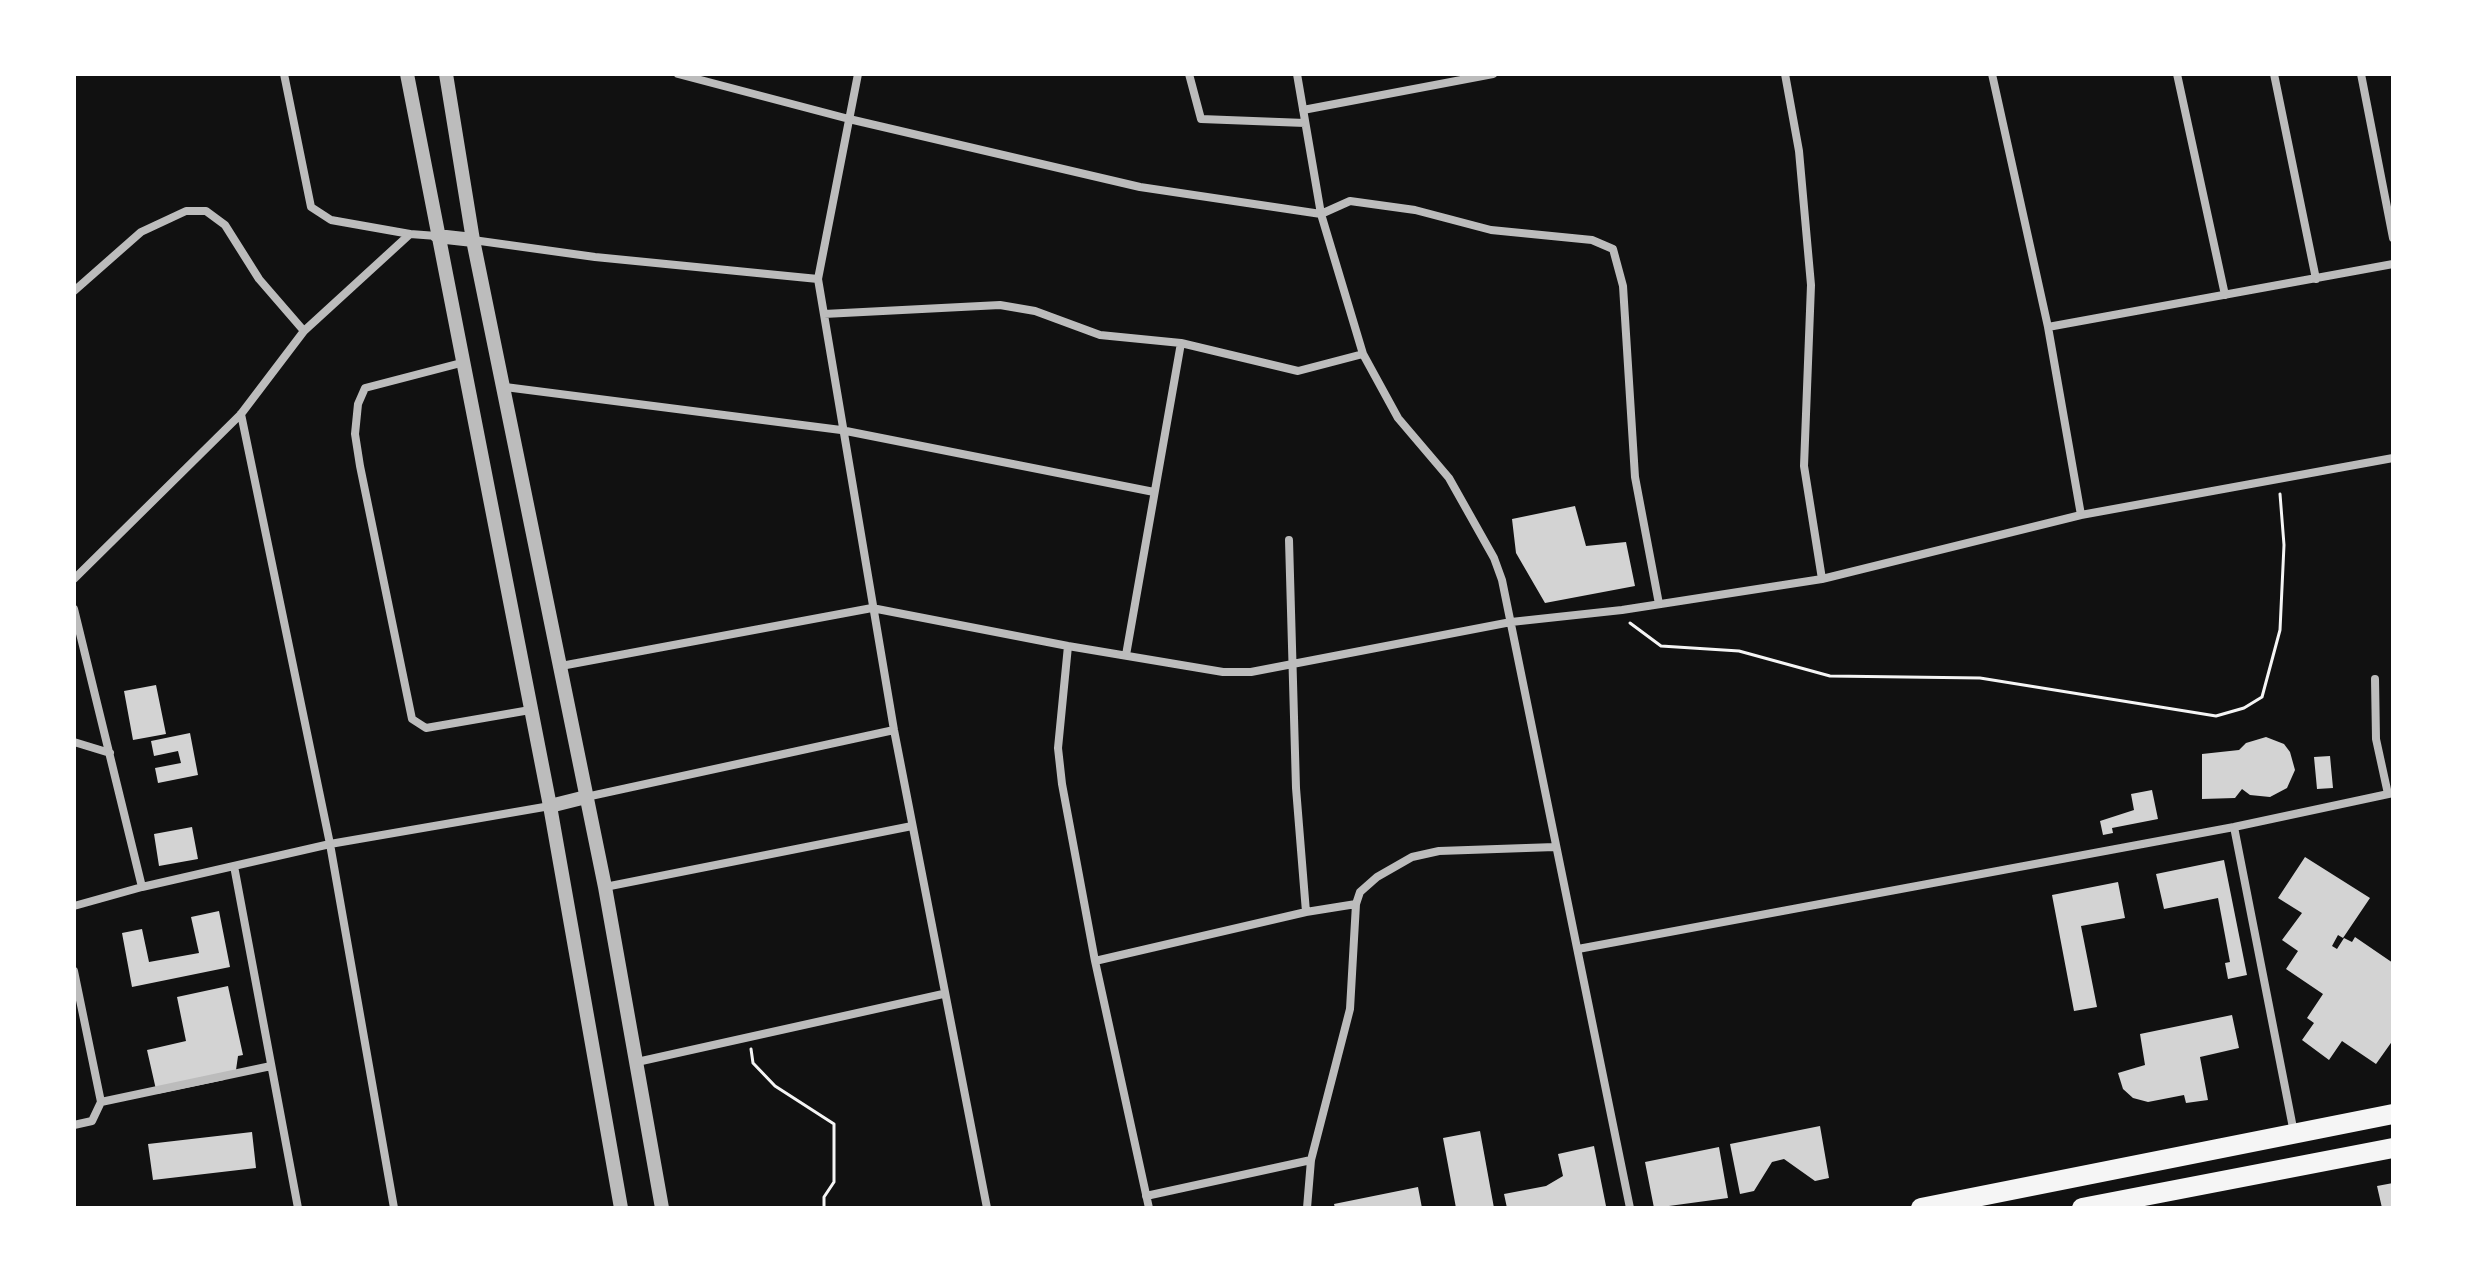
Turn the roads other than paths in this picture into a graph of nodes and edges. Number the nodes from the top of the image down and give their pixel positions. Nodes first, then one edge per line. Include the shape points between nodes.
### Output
1 (284, 74) edge
2 (407, 74) edge
3 (446, 74) edge
4 (678, 74) edge
5 (858, 74) edge
6 (1189, 74) edge
7 (1297, 74) edge
8 (1493, 74) edge
9 (1785, 74) edge
10 (1992, 74) edge
11 (2177, 74) edge
12 (2274, 74) edge
13 (2361, 74) edge
14 (1303, 110) junction
15 (849, 119) junction
16 (1305, 123) junction
17 (1321, 214) junction
18 (410, 234) junction
19 (437, 236) junction
20 (2393, 238) edge
21 (473, 240) junction
22 (2393, 264) edge
23 (818, 279) junction
24 (2316, 279) junction
25 (74, 291) edge
26 (2225, 295) junction
27 (824, 314) junction
28 (2048, 327) junction
29 (304, 331) junction
30 (1181, 343) junction
31 (1363, 354) junction
32 (461, 363) junction
33 (505, 387) junction
34 (241, 414) junction
35 (841, 430) junction
36 (2393, 458) edge
37 (1154, 492) junction
38 (2081, 515) junction
39 (1289, 540) dead end
40 (74, 579) edge
41 (1822, 579) junction
42 (1659, 604) junction
43 (872, 608) junction
44 (74, 609) edge
45 (1511, 622) junction
46 (1068, 646) junction
47 (1126, 655) junction
48 (1293, 662) junction
49 (561, 666) junction
50 (2375, 679) dead end
51 (530, 710) junction
52 (894, 730) junction
53 (74, 742) edge
54 (110, 753) junction
55 (2390, 794) edge
56 (586, 797) junction
57 (550, 806) junction
58 (912, 826) junction
59 (2234, 827) junction
60 (330, 844) junction
61 (1555, 847) junction
62 (234, 866) junction
63 (142, 887) junction
64 (605, 887) junction
65 (1356, 904) junction
66 (74, 906) edge
67 (1306, 912) junction
68 (1578, 949) junction
69 (1095, 961) junction
70 (74, 971) edge
71 (943, 994) junction
72 (637, 1062) junction
73 (271, 1066) junction
74 (101, 1102) junction
75 (2393, 1114) edge
76 (74, 1125) edge
77 (2324, 1128) junction
78 (2294, 1134) junction
79 (2393, 1148) edge
80 (2212, 1150) junction
81 (1311, 1160) junction
82 (2331, 1161) junction
83 (2218, 1182) junction
84 (1146, 1196) junction
85 (298, 1208) edge
86 (394, 1208) edge
87 (621, 1208) edge
88 (662, 1208) edge
89 (987, 1208) edge
90 (1149, 1208) edge
91 (1307, 1208) edge
92 (1630, 1208) edge
93 (1921, 1208) edge
94 (2082, 1208) edge

1 - 18 street via 311,207 331,220
2 - 19 street
3 - 21 street
4 - 15 street
5 - 15 street
6 - 16 street via 1201,119
7 - 14 street
8 - 14 street
9 - 41 street via 1809,258 1804,466
10 - 28 street
11 - 26 street
12 - 24 street
13 - 20 street
14 - 16 street
15 - 17 street via 1140,187
15 - 23 street
16 - 17 street
17 - 31 street
17 - 42 street via 1350,201 1415,210 1491,230 1592,240 1613,249 1623,286 1635,477
18 - 19 street
18 - 29 street
19 - 21 street
19 - 32 street
21 - 23 street
21 - 33 street
22 - 24 street
23 - 27 street
24 - 26 street
25 - 29 street via 141,232 186,211 206,211 225,225 259,279
26 - 28 street
27 - 30 street via 1000,305 1035,311 1100,335
27 - 35 street
28 - 38 street
29 - 34 street
30 - 31 street via 1298,371
30 - 37 street
31 - 45 street via 1398,418 1449,478 1484,538 1502,580
32 - 51 street
32 - 51 street via 365,388 355,434 360,466 412,719 426,728
33 - 35 street
33 - 49 street
34 - 40 street
34 - 60 street
35 - 37 street
35 - 43 street
36 - 38 street
37 - 47 street
38 - 41 street
39 - 48 street
41 - 42 street
42 - 45 street
43 - 46 street
43 - 49 street
43 - 52 street
44 - 54 street
45 - 48 street
45 - 61 street
46 - 47 street
46 - 69 street via 1058,748
47 - 48 street via 1237,673
48 - 67 street
49 - 56 street
50 - 55 street via 2376,739
51 - 57 street
52 - 56 street
52 - 58 street
53 - 54 street
54 - 63 street
55 - 59 street
56 - 57 street
56 - 64 street
57 - 60 street
57 - 87 street
58 - 64 street
58 - 71 street
59 - 68 street
59 - 78 street
60 - 62 street
60 - 86 street
61 - 65 street via 1439,851 1412,857 1377,877 1360,892
61 - 68 street
62 - 63 street
62 - 73 street
63 - 66 street
64 - 72 street
65 - 67 street
65 - 81 street via 1350,1009
67 - 69 street
68 - 92 street
69 - 84 street
70 - 74 street
71 - 72 street
71 - 89 street
72 - 88 street
73 - 74 street
73 - 85 street
74 - 76 street via 92,1121
75 - 77 highway
77 - 78 highway
77 - 82 highway
78 - 80 highway
79 - 82 highway
80 - 83 highway
80 - 93 highway
81 - 84 street
81 - 91 street
82 - 83 highway
83 - 94 highway
84 - 90 street

